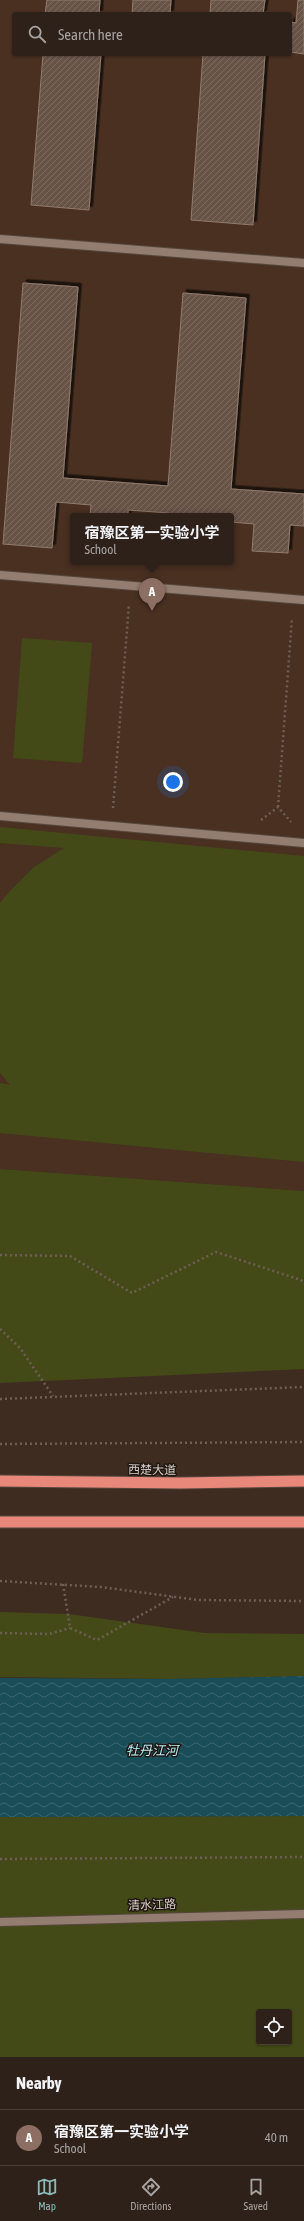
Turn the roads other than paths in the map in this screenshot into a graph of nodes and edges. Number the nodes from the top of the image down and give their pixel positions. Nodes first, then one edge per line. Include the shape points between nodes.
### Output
1 (0, 238) edge
2 (304, 263) edge
3 (0, 575) edge
4 (304, 600) edge
5 (0, 816) edge
6 (304, 843) edge
7 (304, 1480) edge
8 (0, 1481) edge
9 (0, 1522) edge
10 (304, 1522) edge
11 (304, 1914) edge
12 (0, 1922) edge

1 - 2 street
3 - 4 street
5 - 6 street
7 - 8 highway, 西楚大道 via 181,1483
9 - 10 highway
11 - 12 street, 清水江路

